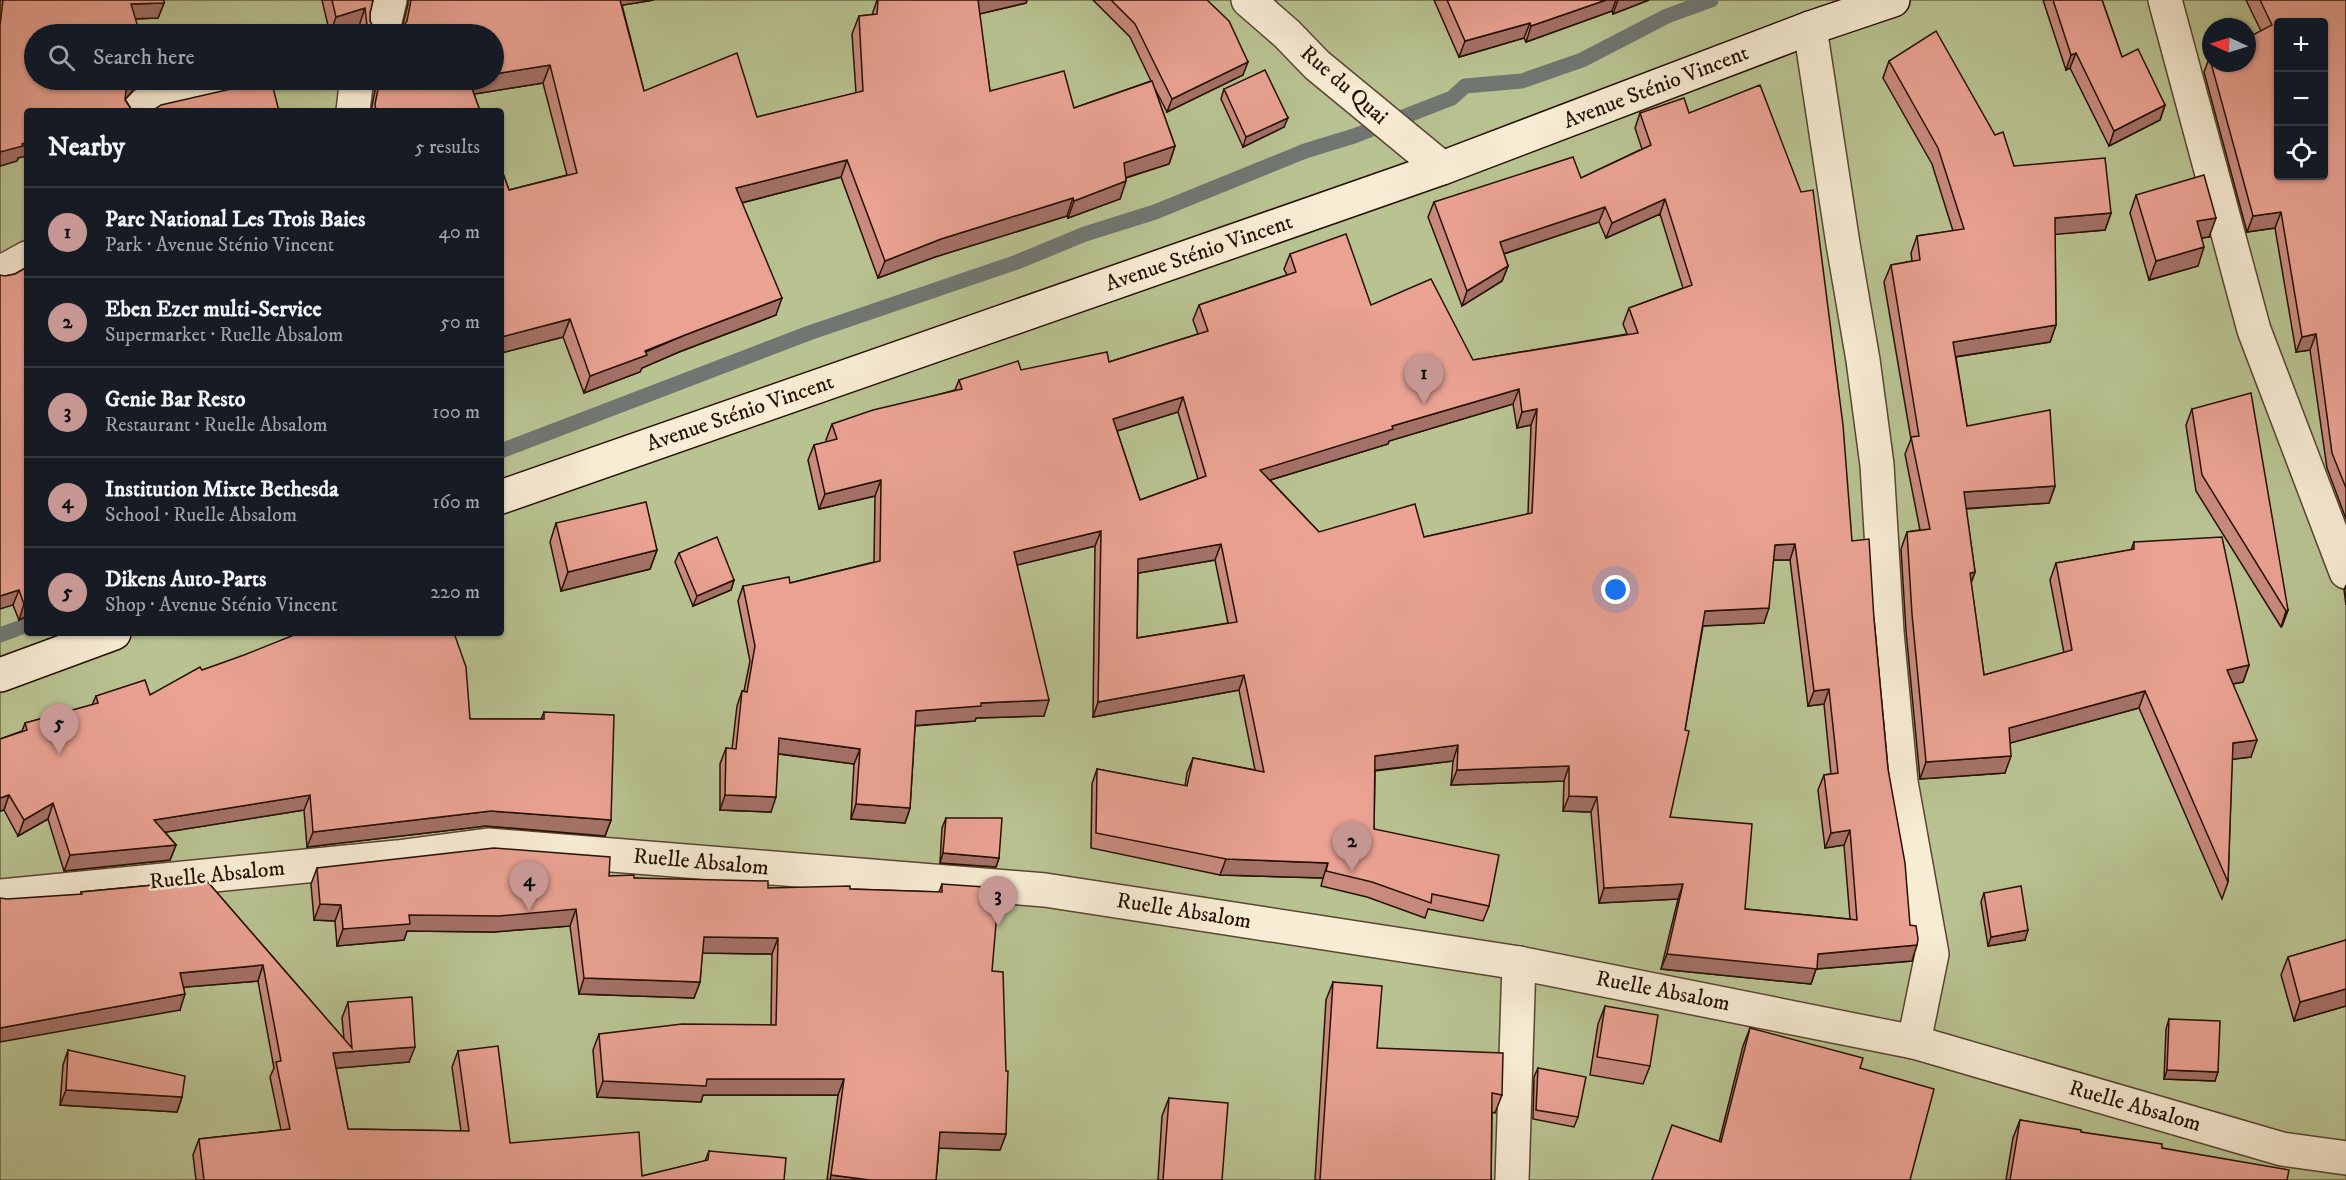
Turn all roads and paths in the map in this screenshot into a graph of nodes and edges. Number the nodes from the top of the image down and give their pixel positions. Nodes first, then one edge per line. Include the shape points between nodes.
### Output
1 (390, 0) edge
2 (1248, 0) edge
3 (1893, 0) edge
4 (2165, 0) edge
5 (384, 24) edge
6 (1810, 28) junction
7 (203, 90) edge
8 (355, 90) edge
9 (141, 108) edge
10 (353, 108) edge
11 (1442, 168) junction
12 (24, 260) edge
13 (0, 273) edge
14 (504, 496) edge
15 (2346, 572) edge
16 (106, 636) edge
17 (0, 675) edge
18 (0, 896) edge
19 (1519, 963) junction
20 (1914, 1041) junction
21 (2346, 1158) edge
22 (1512, 1180) edge

1 - 5 street
2 - 11 street, Rue du Quai via 1317,66
3 - 6 street, Avenue Sténio Vincent
4 - 15 street via 2254,330
6 - 11 street, Avenue Sténio Vincent
6 - 20 street via 1877,465 1901,782 1932,954
7 - 9 street via 146,103
8 - 10 street
11 - 14 street, Avenue Sténio Vincent
12 - 13 street
16 - 17 street
18 - 19 street, Ruelle Absalom via 488,845 1045,890
19 - 20 street, Ruelle Absalom
19 - 22 street
20 - 21 street, Ruelle Absalom via 2282,1149

